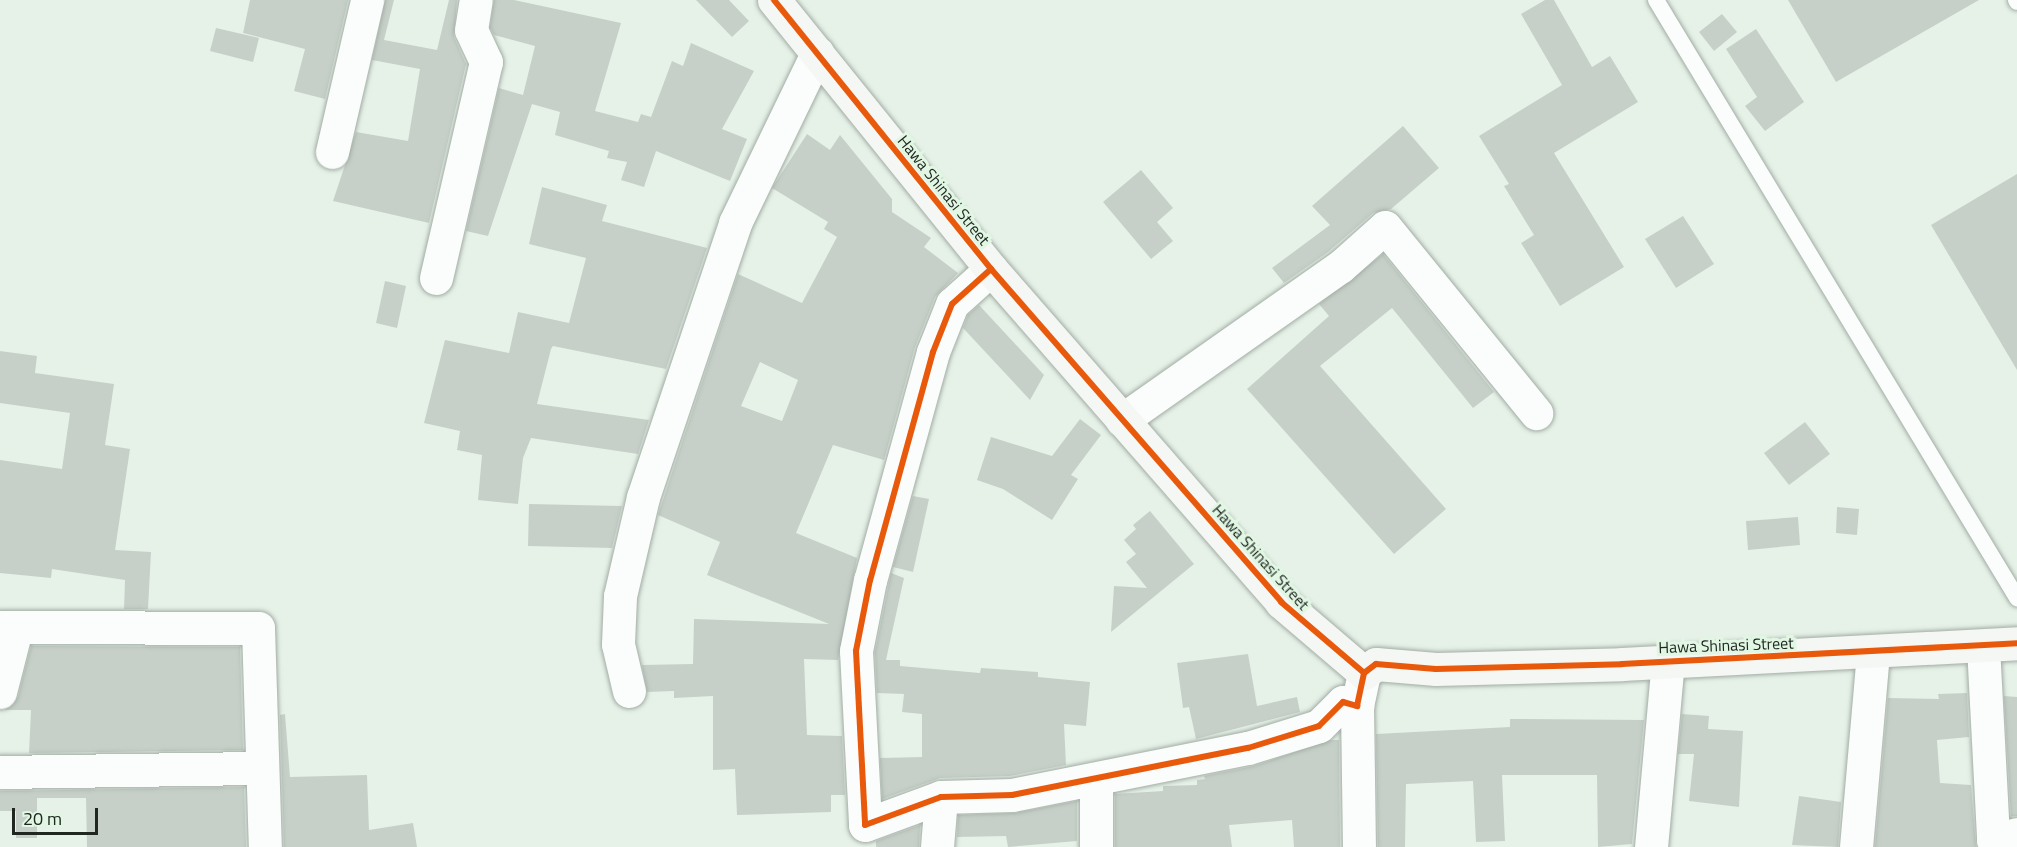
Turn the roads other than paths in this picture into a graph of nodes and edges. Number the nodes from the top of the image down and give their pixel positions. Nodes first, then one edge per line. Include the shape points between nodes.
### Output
1 (367, 0) edge
2 (477, 0) edge
3 (774, 0) edge
4 (1656, 0) edge
5 (817, 53) junction
6 (332, 152) dead end
7 (991, 269) junction
8 (436, 278) dead end
9 (1536, 413) dead end
10 (1122, 420) junction
11 (2017, 598) edge
12 (8, 628) edge
13 (2017, 643) edge
14 (1983, 645) junction
15 (1873, 653) junction
16 (1668, 661) junction
17 (1364, 673) junction
18 (629, 691) dead end
19 (0, 692) edge
20 (1357, 706) junction
21 (261, 768) junction
22 (0, 772) edge
23 (1095, 781) junction
24 (941, 797) junction
25 (2017, 834) edge
26 (265, 847) edge
27 (937, 847) edge
28 (1096, 847) edge
29 (1359, 847) edge
30 (1651, 847) edge
31 (1856, 847) edge

1 - 6 street
2 - 8 street via 471,30 486,62
3 - 5 street, Hawa Shinasi Street
4 - 11 lane
5 - 7 street, Hawa Shinasi Street
5 - 18 street via 735,223 643,497 620,596 618,644
7 - 10 street, Hawa Shinasi Street
7 - 24 street via 952,304 933,352 870,580 856,651 865,825
9 - 10 street via 1385,227 1340,267
10 - 17 street, Hawa Shinasi Street via 1281,603
12 - 19 street
12 - 21 street via 258,628
13 - 14 street, Hawa Shinasi Street
14 - 15 street, Hawa Shinasi Street
14 - 25 street via 1993,840
15 - 16 street, Hawa Shinasi Street
15 - 31 street
16 - 17 street, Hawa Shinasi Street via 1436,669 1376,664
16 - 30 street
17 - 20 street
20 - 23 street via 1343,702 1318,726 1248,748
20 - 29 street
21 - 22 street
21 - 26 street
23 - 24 street via 1012,795
23 - 28 street
24 - 27 street

